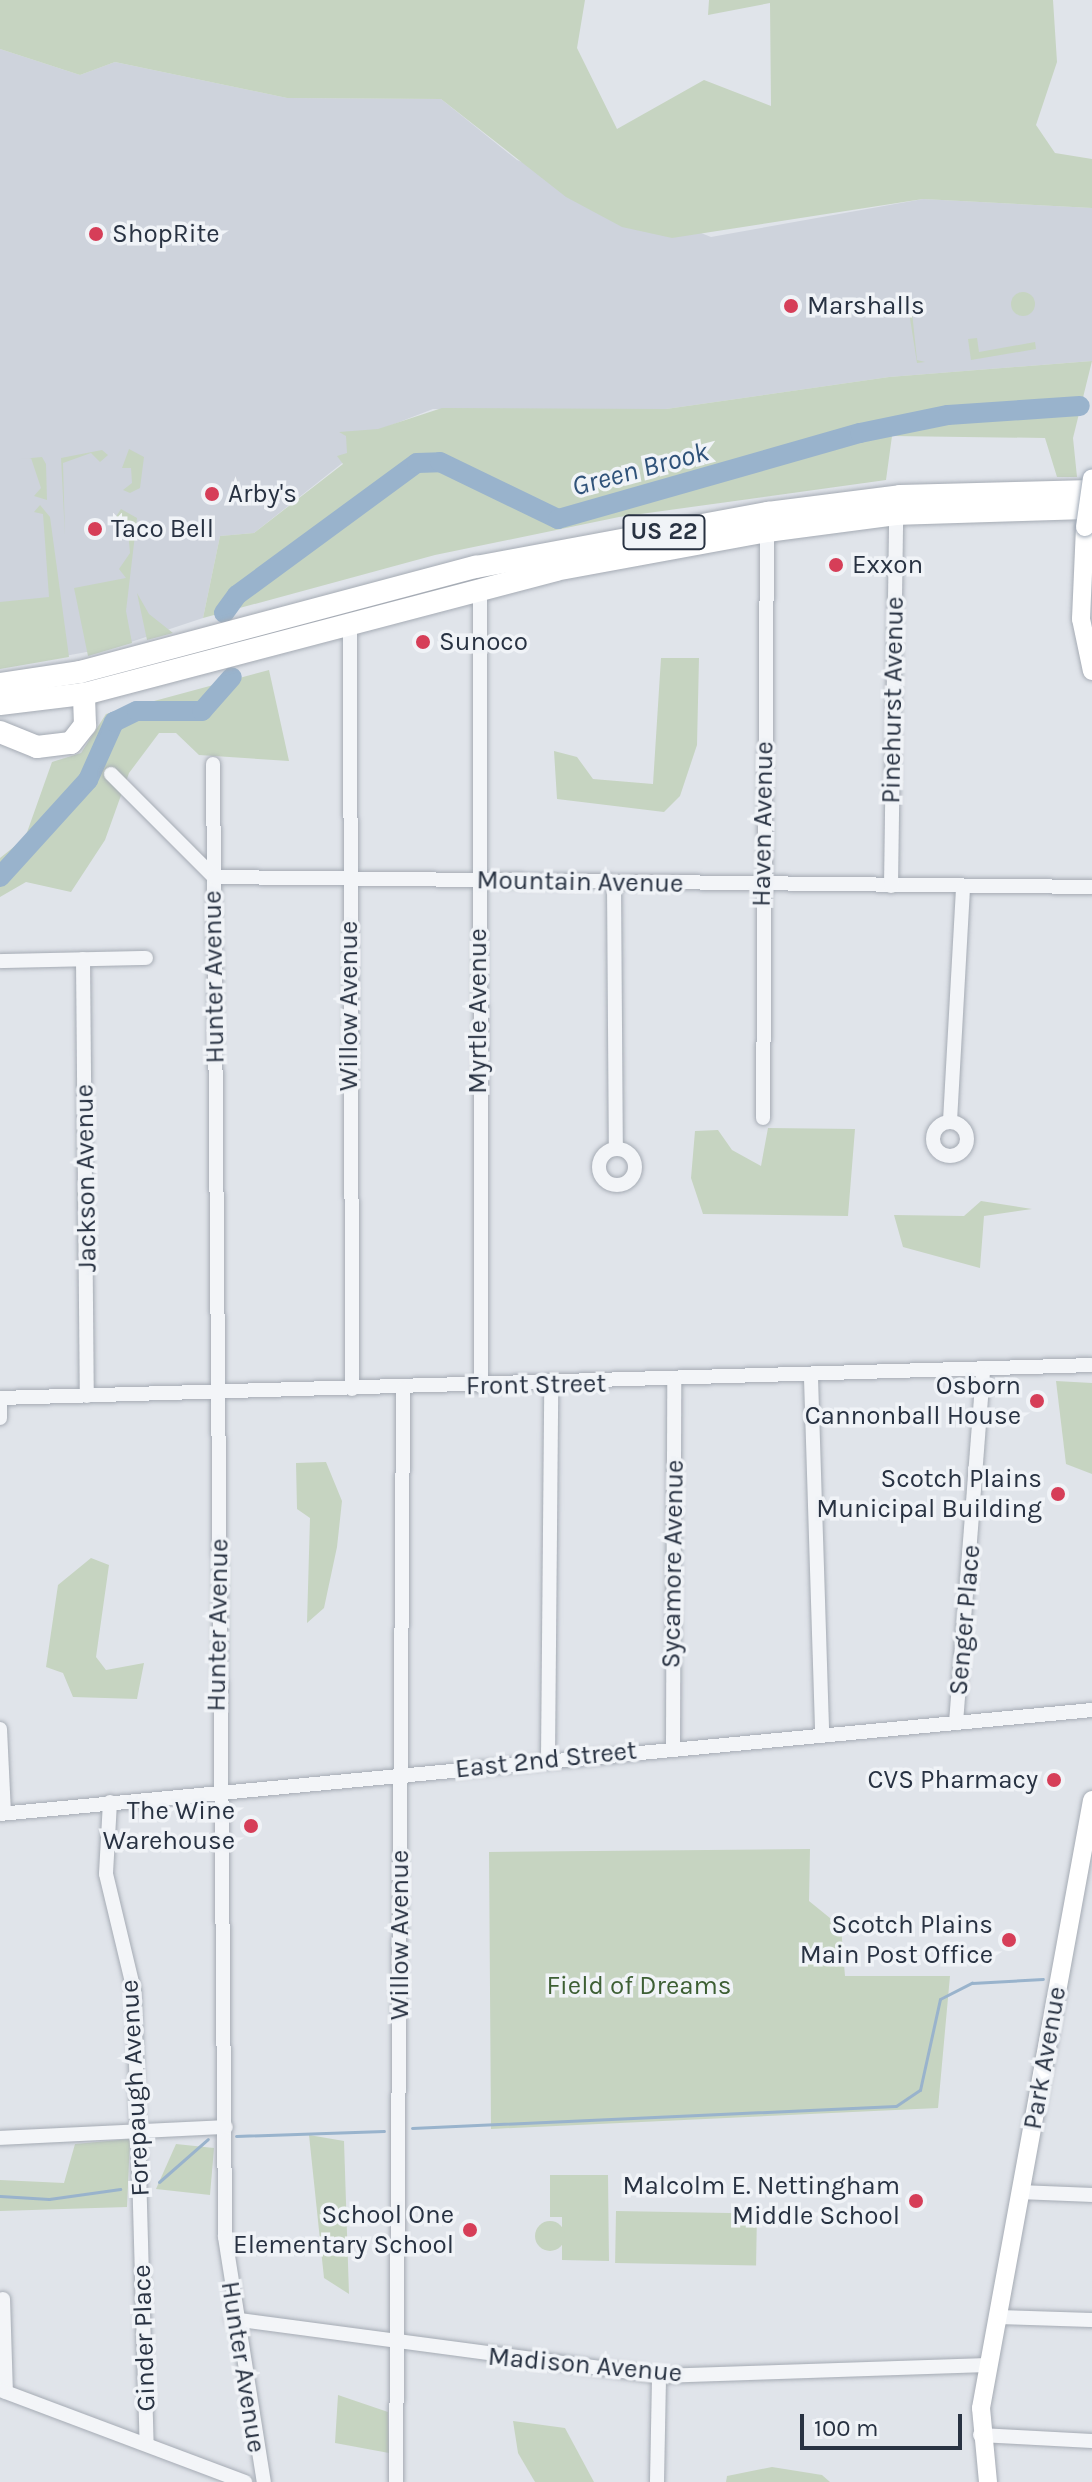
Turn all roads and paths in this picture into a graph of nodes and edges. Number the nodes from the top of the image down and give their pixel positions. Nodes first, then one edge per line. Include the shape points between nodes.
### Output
1 (1092, 478) edge
2 (1092, 491) edge
3 (896, 514) junction
4 (1089, 518) edge
5 (767, 531) junction
6 (480, 588) junction
7 (350, 622) junction
8 (1087, 625) edge
9 (247, 638) junction
10 (1092, 671) edge
11 (0, 684) edge
12 (84, 694) junction
13 (0, 704) edge
14 (0, 732) edge
15 (213, 764) dead end
16 (111, 774) dead end
17 (214, 877) junction
18 (348, 880) junction
19 (477, 881) junction
20 (614, 883) junction
21 (762, 885) junction
22 (891, 886) junction
23 (963, 887) junction
24 (1092, 887) edge
25 (146, 958) dead end
26 (83, 959) junction
27 (0, 961) edge
28 (763, 1118) dead end
29 (950, 1121) dead end
30 (616, 1149) dead end
31 (1092, 1365) edge
32 (1072, 1369) junction
33 (1092, 1373) edge
34 (983, 1374) junction
35 (811, 1378) junction
36 (674, 1381) junction
37 (551, 1384) junction
38 (481, 1386) junction
39 (403, 1388) junction
40 (352, 1389) junction
41 (220, 1393) junction
42 (87, 1396) junction
43 (0, 1398) edge
44 (0, 1418) edge
45 (1092, 1710) edge
46 (956, 1723) junction
47 (0, 1729) edge
48 (822, 1733) junction
49 (673, 1748) junction
50 (548, 1759) junction
51 (400, 1775) junction
52 (216, 1791) junction
53 (1092, 1800) edge
54 (110, 1802) junction
55 (2, 1814) edge
56 (226, 2127) junction
57 (140, 2131) junction
58 (0, 2138) edge
59 (1020, 2192) junction
60 (1092, 2195) edge
61 (141, 2232) joint
62 (3, 2299) dead end
63 (998, 2317) junction
64 (233, 2319) junction
65 (1092, 2320) edge
66 (397, 2341) junction
67 (988, 2365) junction
68 (659, 2376) junction
69 (3, 2391) edge
70 (980, 2435) junction
71 (1092, 2441) edge
72 (147, 2443) junction
73 (245, 2482) edge
74 (264, 2482) edge
75 (396, 2482) edge
76 (657, 2482) edge
77 (988, 2482) edge

1 - 4 main road, bridge
2 - 9 highway, US 22 via 900,496 768,513 476,567
3 - 4 highway, US 22
3 - 5 highway, US 22
3 - 22 street, Pinehurst Avenue
4 - 8 main road
5 - 6 highway, US 22
5 - 21 street, Haven Avenue
6 - 7 highway, US 22
6 - 19 street, Myrtle Avenue
7 - 9 highway, US 22
7 - 18 street, Willow Avenue
8 - 10 main road
9 - 11 highway, US 22 via 209,636 80,672
9 - 12 highway, US 22 via 215,659
12 - 13 highway, US 22
12 - 14 highway via 85,725 71,743 48,749
15 - 17 street, Hunter Avenue
16 - 17 street
17 - 18 street, Mountain Avenue
17 - 41 street, Hunter Avenue
18 - 19 street, Mountain Avenue
18 - 40 street, Willow Avenue
19 - 20 street, Mountain Avenue
19 - 38 street, Myrtle Avenue
20 - 21 street, Mountain Avenue
20 - 30 street
21 - 22 street, Mountain Avenue
21 - 28 street, Haven Avenue
22 - 23 street, Mountain Avenue
23 - 24 street, Mountain Avenue
23 - 29 street
25 - 26 street
26 - 27 street
26 - 42 street, Jackson Avenue
31 - 32 street, Front Street
32 - 33 street, Front Street
32 - 34 street, Front Street
34 - 35 street, Front Street
34 - 46 street, Senger Place
35 - 36 street, Front Street
35 - 48 street
36 - 37 street, Front Street
36 - 49 street, Sycamore Avenue
37 - 38 street, Front Street
37 - 50 street
38 - 39 street, Front Street
39 - 40 street, Front Street
39 - 51 street, Willow Avenue
40 - 41 street, Front Street
41 - 42 street, Front Street
41 - 52 street, Hunter Avenue
42 - 43 street, Front Street
43 - 44 street
45 - 46 street, East 2nd Street
46 - 48 street, East 2nd Street
47 - 55 street
48 - 49 street, East 2nd Street
49 - 50 street, East 2nd Street
50 - 51 street, East 2nd Street
51 - 52 street, East 2nd Street
51 - 66 street, Willow Avenue
52 - 54 street, East 2nd Street
52 - 56 street, Hunter Avenue
53 - 59 main road, Park Avenue
54 - 55 street, East 2nd Street
54 - 57 street, Forepaugh Avenue via 106,1874 134,1991
56 - 57 street
56 - 64 street, Hunter Avenue
57 - 58 street
57 - 61 street, Forepaugh Avenue
59 - 60 street
59 - 63 main road, Park Avenue
61 - 72 street, Ginder Place
62 - 69 street
63 - 65 street
63 - 67 main road, Park Avenue
64 - 66 street, Madison Avenue
64 - 74 street, Hunter Avenue
66 - 68 street, Madison Avenue
66 - 75 street, Willow Avenue
67 - 68 street, Madison Avenue
67 - 70 main road, Park Avenue
68 - 76 street
69 - 72 street
70 - 71 street
70 - 77 main road, Park Avenue
72 - 73 street

